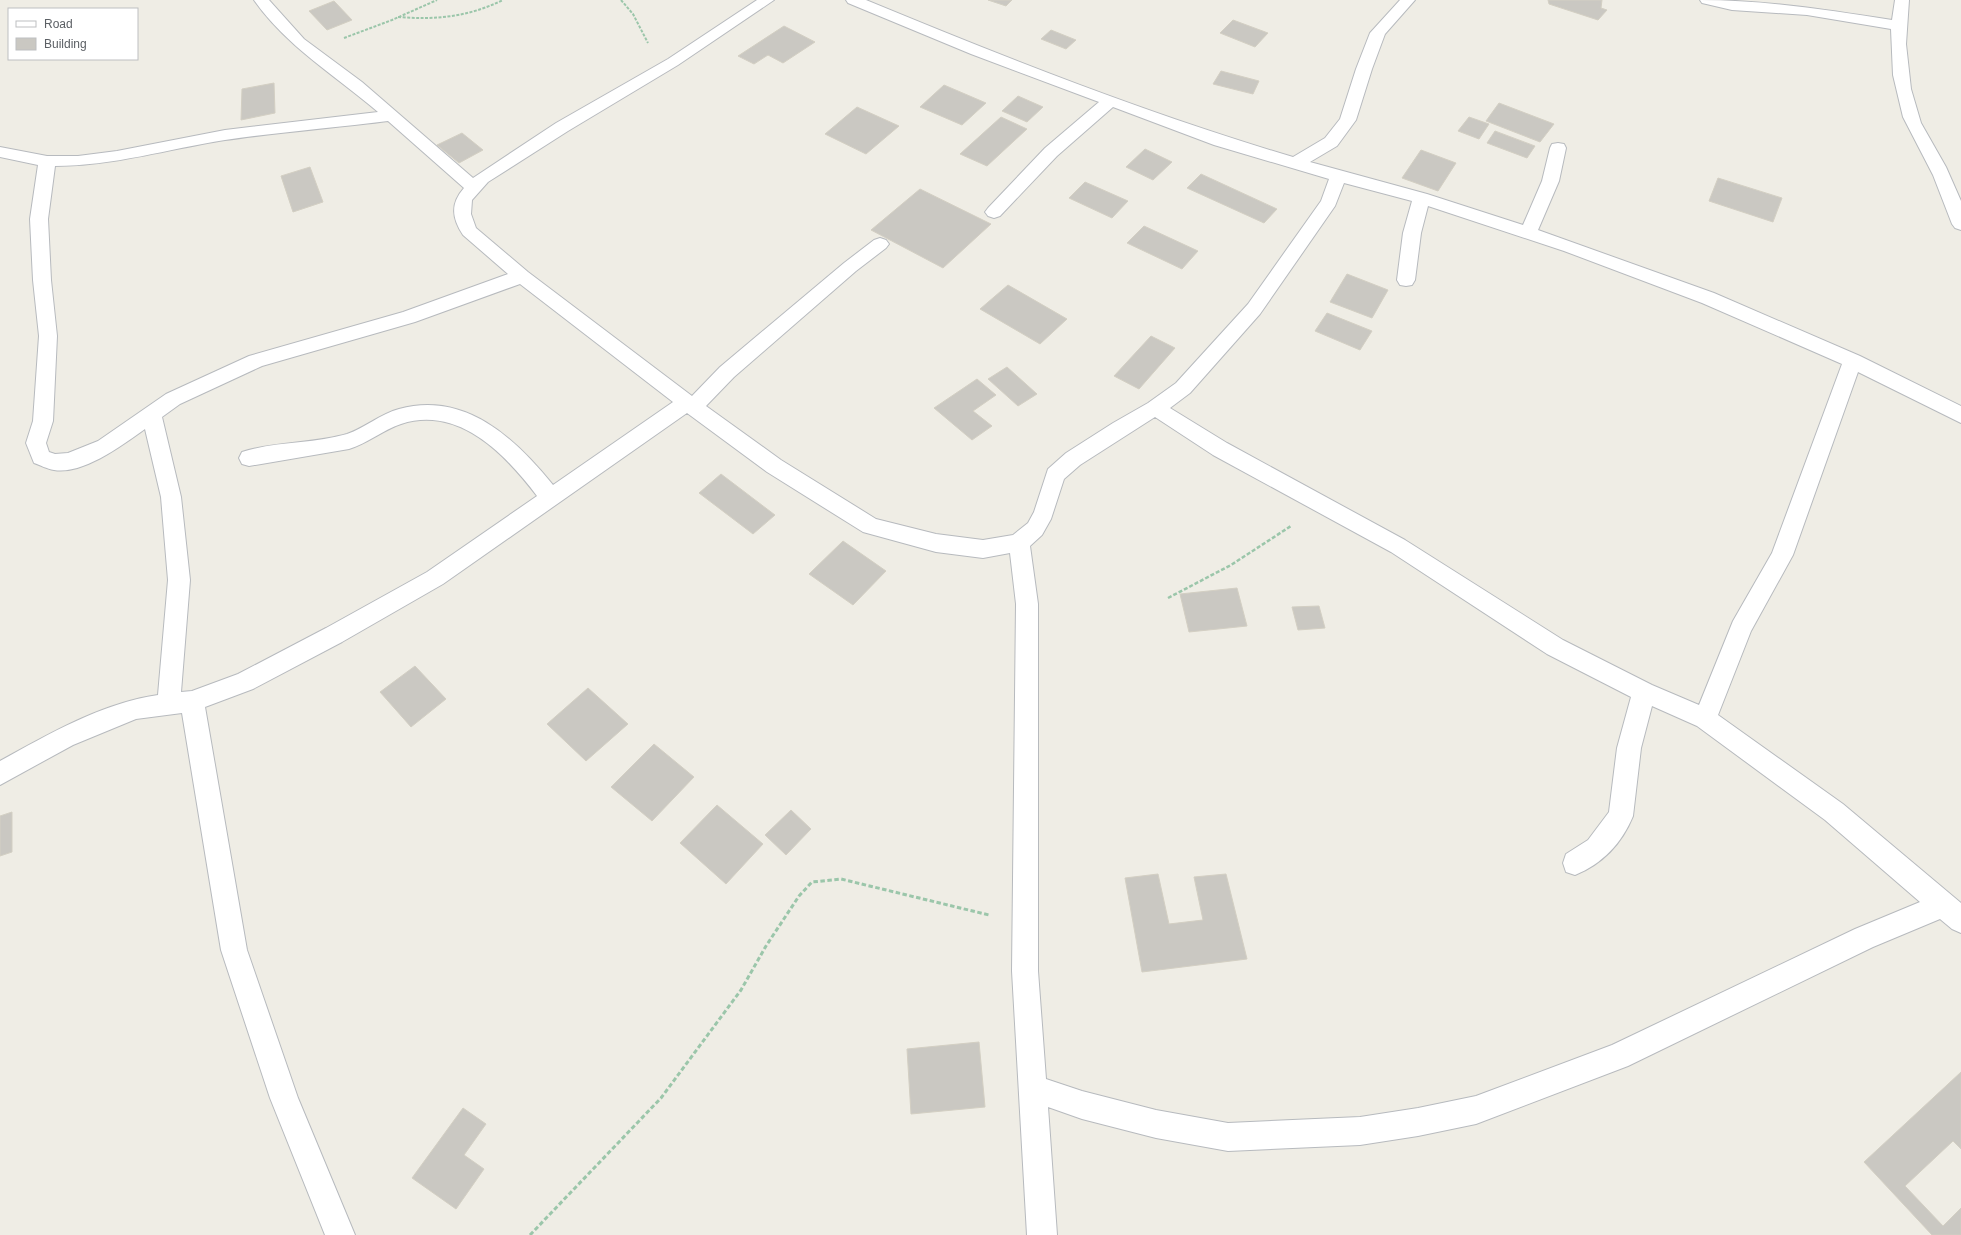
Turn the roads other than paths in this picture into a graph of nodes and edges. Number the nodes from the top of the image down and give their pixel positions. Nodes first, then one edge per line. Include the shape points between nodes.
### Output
1 (261, 0) edge
2 (768, 0) edge
3 (853, 0) edge
4 (1707, 0) edge
5 (1902, 0) edge
6 (1403, 1) edge
7 (1900, 26) junction
8 (1110, 100) junction
9 (390, 116) junction
10 (1558, 148) dead end
11 (0, 152) edge
12 (47, 161) junction
13 (1296, 163) junction
14 (1338, 176) junction
15 (474, 188) junction
16 (1421, 198) junction
17 (994, 212) dead end
18 (1961, 224) edge
19 (1528, 233) junction
20 (880, 244) dead end
21 (522, 276) junction
22 (1406, 280) dead end
23 (1853, 361) junction
24 (690, 405) junction
25 (1155, 408) junction
26 (152, 414) junction
27 (1961, 415) edge
28 (249, 458) dead end
29 (551, 498) junction
30 (1019, 543) junction
31 (1644, 692) junction
32 (181, 703) junction
33 (1705, 719) junction
34 (0, 774) edge
35 (1575, 863) dead end
36 (1952, 913) edge
37 (1033, 1088) junction
38 (340, 1235) edge
39 (1042, 1235) edge

1 - 9 street via 300,42 356,85
2 - 15 street via 482,178
3 - 8 street via 976,51
4 - 7 street via 1732,6 1807,11
5 - 7 street
6 - 13 street via 1378,33 1348,120 1331,142
7 - 18 street via 1902,87 1911,119 1934,159
8 - 13 street via 1220,141
8 - 17 street via 1051,152
9 - 12 street via 225,136 117,156 78,161
9 - 15 street
10 - 19 street via 1556,168
11 - 12 street
12 - 26 street via 39,219 48,336 43,421 36,443 41,457 55,462 86,456 105,447
13 - 14 street
14 - 16 street
14 - 25 street via 1329,202 1254,309 1183,388
15 - 21 street via 464,199 462,214 469,231
16 - 19 street
16 - 22 street via 1412,233
19 - 23 street via 1708,298
20 - 24 street
21 - 24 street
21 - 26 street via 408,317 256,361 173,399
23 - 27 street
23 - 33 street via 1782,555 1741,628
24 - 29 street
24 - 30 street via 774,466 870,526 936,543 975,548
25 - 30 street via 1073,459 1055,475 1044,512 1035,529
25 - 31 street via 1220,449 1398,546 1555,647
26 - 32 street via 171,497 179,580
28 - 29 street via 349,441 364,436 398,416 427,412 453,415 492,436 521,461
29 - 32 street via 435,578 375,612 244,682
30 - 37 street via 1027,604 1025,924
31 - 33 street
31 - 35 street via 1630,748 1620,816 1597,849
32 - 34 street via 135,709 65,737
32 - 38 street via 234,950 284,1098
33 - 36 street via 1834,812
36 - 37 street via 1864,938 1618,1056 1476,1110 1418,1122 1360,1131 1228,1138 1156,1124 1082,1105
37 - 39 street

